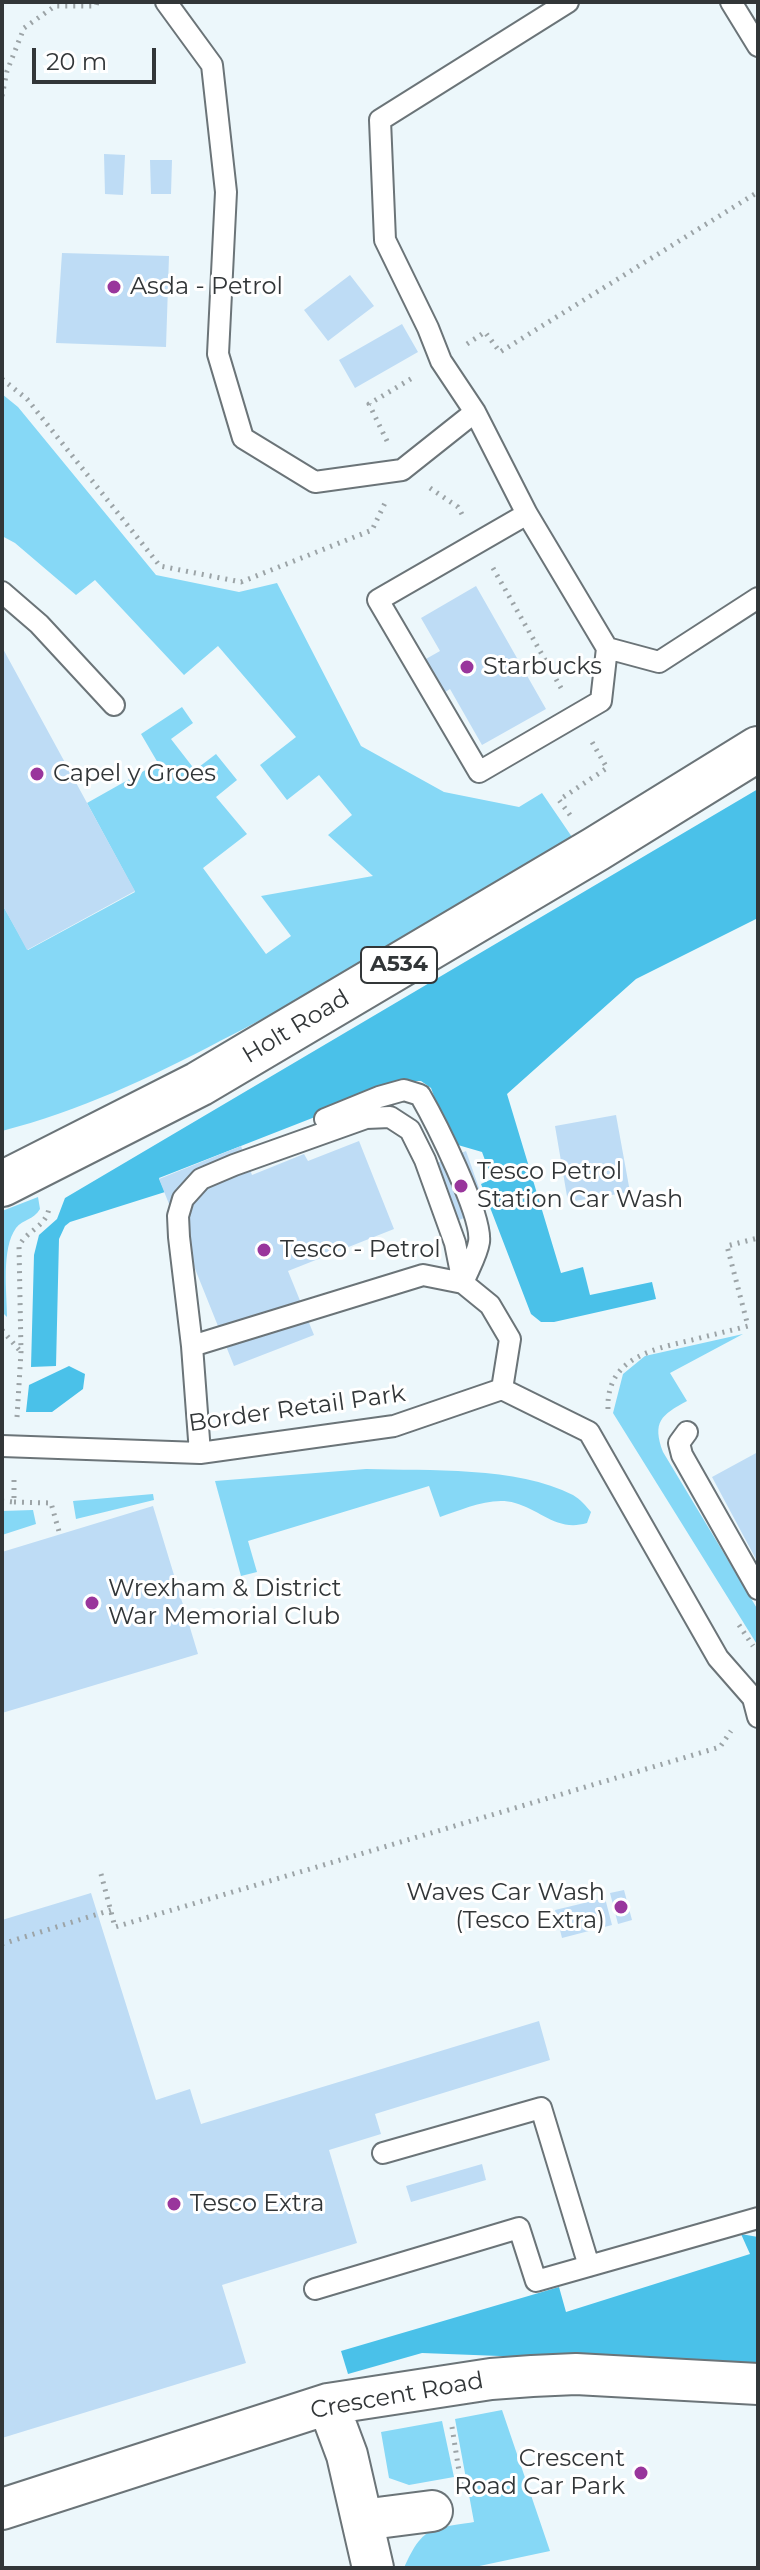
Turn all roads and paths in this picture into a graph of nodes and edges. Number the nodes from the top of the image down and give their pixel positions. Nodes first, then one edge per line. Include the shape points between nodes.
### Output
1 (97, 2) edge
2 (166, 2) edge
3 (568, 2) edge
4 (731, 2) edge
5 (758, 46) edge
6 (2, 96) edge
7 (758, 192) edge
8 (441, 361) junction
9 (2, 379) edge
10 (475, 412) junction
11 (402, 470) junction
12 (527, 514) junction
13 (478, 541) junction
14 (2, 592) edge
15 (758, 598) edge
16 (607, 648) junction
17 (114, 705) dead end
18 (577, 715) junction
19 (758, 749) edge
20 (607, 768) dead end
21 (276, 1150) junction
22 (12, 1173) edge
23 (463, 1283) junction
24 (2, 1330) edge
25 (192, 1346) junction
26 (21, 1352) junction
27 (502, 1389) junction
28 (687, 1432) dead end
29 (8, 1446) edge
30 (200, 1453) junction
31 (14, 1502) dead end
32 (60, 1535) dead end
33 (758, 1589) edge
34 (755, 1708) edge
35 (101, 1874) dead end
36 (111, 1910) junction
37 (2, 1944) edge
38 (383, 2153) dead end
39 (758, 2218) edge
40 (589, 2266) junction
41 (315, 2289) dead end
42 (758, 2384) edge
43 (328, 2404) junction
44 (2, 2509) edge
45 (432, 2511) dead end
46 (362, 2520) junction
47 (373, 2568) edge

1 - 6 path via 55,6 24,28
2 - 11 lane via 212,65 226,192 218,354 243,438 315,482
3 - 8 lane via 380,120 385,240
4 - 5 lane
7 - 8 path via 500,352 485,332
8 - 10 lane
8 - 11 path via 369,404
9 - 11 path via 27,399 160,566 241,582 372,530
10 - 11 lane
10 - 12 lane
11 - 13 path via 458,507
12 - 13 lane
12 - 16 lane
13 - 18 path
13 - 18 lane via 378,600 479,772
14 - 17 lane
15 - 16 lane via 659,662
16 - 18 lane via 601,701
18 - 20 path
19 - 22 main road, Holt Road / A534 via 199,1084
21 - 23 lane via 366,1118 390,1117 410,1130 455,1243
21 - 23 lane via 301,1129 379,1097 404,1090 420,1095 474,1214 479,1240
21 - 25 lane via 201,1179 183,1199 179,1237
22 - 26 path via 50,1212 19,1246
23 - 25 lane via 423,1275
23 - 27 lane via 490,1305 510,1339
24 - 26 path
25 - 30 lane
26 - 29 path
27 - 30 lane, Border Retail Park via 394,1426
27 - 34 lane via 589,1432 718,1658
28 - 33 lane via 679,1443 682,1455
29 - 30 lane, Border Retail Park
31 - 32 path via 51,1503
34 - 36 path via 720,1747 115,1927
35 - 36 path
36 - 37 path
38 - 40 lane via 541,2108
39 - 40 lane
40 - 41 lane via 536,2281 519,2228
42 - 43 street, Crescent Road via 532,2376
43 - 44 street, Crescent Road
43 - 46 street
45 - 46 street
46 - 47 street

